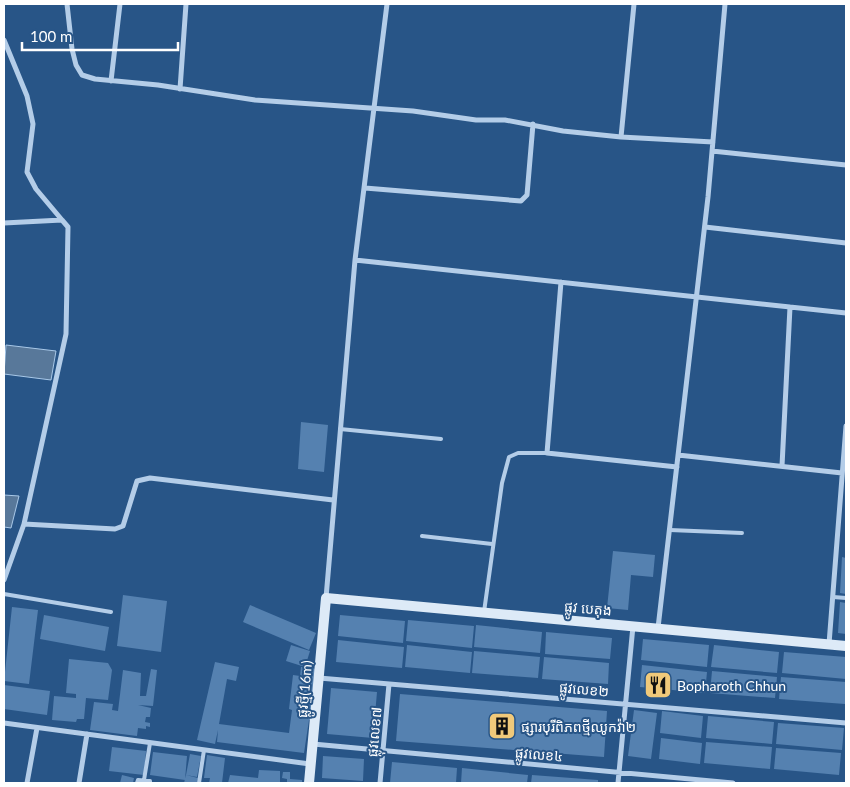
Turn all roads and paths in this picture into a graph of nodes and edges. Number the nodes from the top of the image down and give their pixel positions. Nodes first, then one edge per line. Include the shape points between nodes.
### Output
1 (67, 4) edge
2 (120, 4) edge
3 (186, 4) edge
4 (387, 4) edge
5 (634, 4) edge
6 (725, 4) edge
7 (4, 40) edge
8 (111, 80) junction
9 (180, 89) junction
10 (374, 109) junction
11 (534, 124) junction
12 (621, 137) junction
13 (713, 142) junction
14 (712, 151) junction
15 (846, 165) edge
16 (365, 188) junction
17 (62, 220) junction
18 (4, 223) edge
19 (704, 228) junction
20 (846, 243) edge
21 (355, 260) junction
22 (561, 282) junction
23 (697, 297) junction
24 (790, 307) junction
25 (846, 313) edge
26 (846, 426) edge
27 (340, 429) junction
28 (441, 439) dead end
29 (547, 453) junction
30 (678, 455) junction
31 (782, 466) junction
32 (677, 467) junction
33 (842, 473) junction
34 (333, 500) junction
35 (24, 524) junction
36 (670, 530) junction
37 (742, 534) dead end
38 (422, 536) dead end
39 (492, 544) junction
40 (4, 580) edge
41 (4, 594) edge
42 (833, 597) junction
43 (326, 598) junction
44 (846, 598) edge
45 (110, 612) dead end
46 (484, 612) junction
47 (632, 626) junction
48 (658, 628) junction
49 (829, 644) junction
50 (846, 646) edge
51 (320, 678) junction
52 (389, 684) junction
53 (625, 704) junction
54 (4, 723) edge
55 (846, 723) edge
56 (37, 728) junction
57 (87, 734) junction
58 (150, 743) junction
59 (313, 744) junction
60 (204, 750) junction
61 (383, 750) junction
62 (311, 764) junction
63 (618, 772) junction
64 (144, 780) junction
65 (27, 783) edge
66 (79, 783) edge
67 (137, 783) edge
68 (150, 783) edge
69 (199, 783) edge
70 (309, 783) edge
71 (380, 783) edge
72 (618, 783) edge
73 (733, 783) edge

1 - 8 street via 72,49 80,71 87,77
2 - 8 street
3 - 9 street
4 - 10 street
5 - 12 street
6 - 13 street
7 - 17 street via 27,96 32,124 27,172 36,189
8 - 9 street
9 - 10 street via 254,100
10 - 11 street
10 - 16 street
11 - 12 street via 563,131
11 - 16 street via 527,195 521,201
12 - 13 street
13 - 14 street
14 - 15 street
14 - 19 street
16 - 21 street
17 - 18 street
17 - 35 street via 68,227 66,334
19 - 20 street
19 - 23 street
21 - 22 street
21 - 27 street
22 - 23 street
22 - 29 street
23 - 24 street
23 - 30 street
24 - 25 street
24 - 31 street
26 - 33 street
27 - 28 lane
27 - 34 street
29 - 32 street
29 - 39 lane via 518,453 509,457
30 - 31 street
30 - 32 street
31 - 33 street
32 - 36 street
33 - 42 street
34 - 35 street via 150,478 137,481 123,526 116,530
34 - 43 street
35 - 40 street
36 - 37 lane
36 - 48 street
38 - 39 lane
39 - 46 lane
41 - 45 lane
42 - 44 lane
42 - 49 street
43 - 46 street, ផ្លូវ បេតុង
43 - 51 street, ផ្លូវថ្មី(16m)
46 - 47 street, ផ្លូវ បេតុង
47 - 48 street, ផ្លូវ បេតុង
47 - 53 street
48 - 49 street, ផ្លូវ បេតុង
49 - 50 street, ផ្លូវ បេតុង
51 - 52 street, ផ្លូវលេខ២
51 - 59 street, ផ្លូវថ្មី(16m)
52 - 53 street, ផ្លូវលេខ២
52 - 61 street, ផ្លុវលេខ៧
53 - 55 street, ផ្លូវលេខ២
53 - 63 street
54 - 56 street
56 - 57 street
56 - 65 street
57 - 58 street
57 - 66 street
58 - 60 street
58 - 64 lane
59 - 61 street, ផ្លូវលេខ៤
59 - 62 street, ផ្លូវថ្មី(16m)
60 - 62 street
60 - 69 lane
61 - 63 street, ផ្លូវលេខ៤
61 - 71 street, ផ្លុវលេខ៧
62 - 70 street, ផ្លូវថ្មី(16m)
63 - 72 street
63 - 73 street, ផ្លូវលេខ៤
64 - 67 lane
64 - 68 lane

